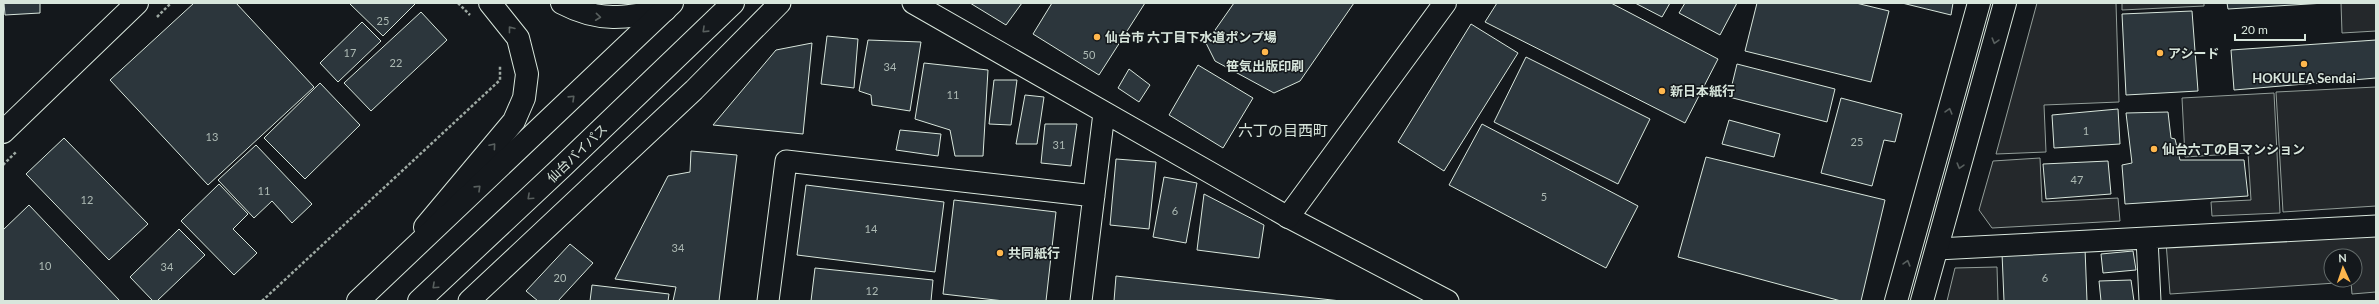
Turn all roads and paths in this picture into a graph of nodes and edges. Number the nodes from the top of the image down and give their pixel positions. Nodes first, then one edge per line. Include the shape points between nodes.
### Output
1 (137, 3) edge
2 (458, 3) edge
3 (490, 3) edge
4 (562, 3) edge
5 (733, 3) edge
6 (780, 3) edge
7 (913, 3) edge
8 (1445, 3) edge
9 (1979, 3) edge
10 (2006, 3) edge
11 (668, 6) edge
12 (474, 19) dead end
13 (500, 65) dead end
14 (1104, 113) junction
15 (3, 132) edge
16 (1094, 196) junction
17 (1288, 217) junction
18 (2376, 226) edge
19 (2147, 238) junction
20 (1937, 249) junction
21 (378, 283) junction
22 (355, 300) edge
23 (262, 301) edge
24 (419, 301) edge
25 (469, 301) edge
26 (768, 301) edge
27 (1081, 301) edge
28 (1448, 301) edge
29 (1896, 301) edge
30 (1922, 301) edge
31 (2150, 301) edge

1 - 15 main road
2 - 12 path
21 -> 3 main road via 514,121 524,98 527,74 518,38
4 -> 11 main road via 593,16 622,18
5 -> 24 main road, 仙台バイパス
6 - 25 street via 694,90
7 - 14 street
8 - 17 main road
29 -> 9 main road
10 -> 20 main road
21 -> 11 main road
13 - 23 path via 500,80
14 - 16 street
14 - 17 street
16 - 26 street via 786,161
16 - 27 street
17 - 28 street
18 - 19 street
19 - 20 street
19 - 31 street
20 - 30 main road
21 - 22 main road

